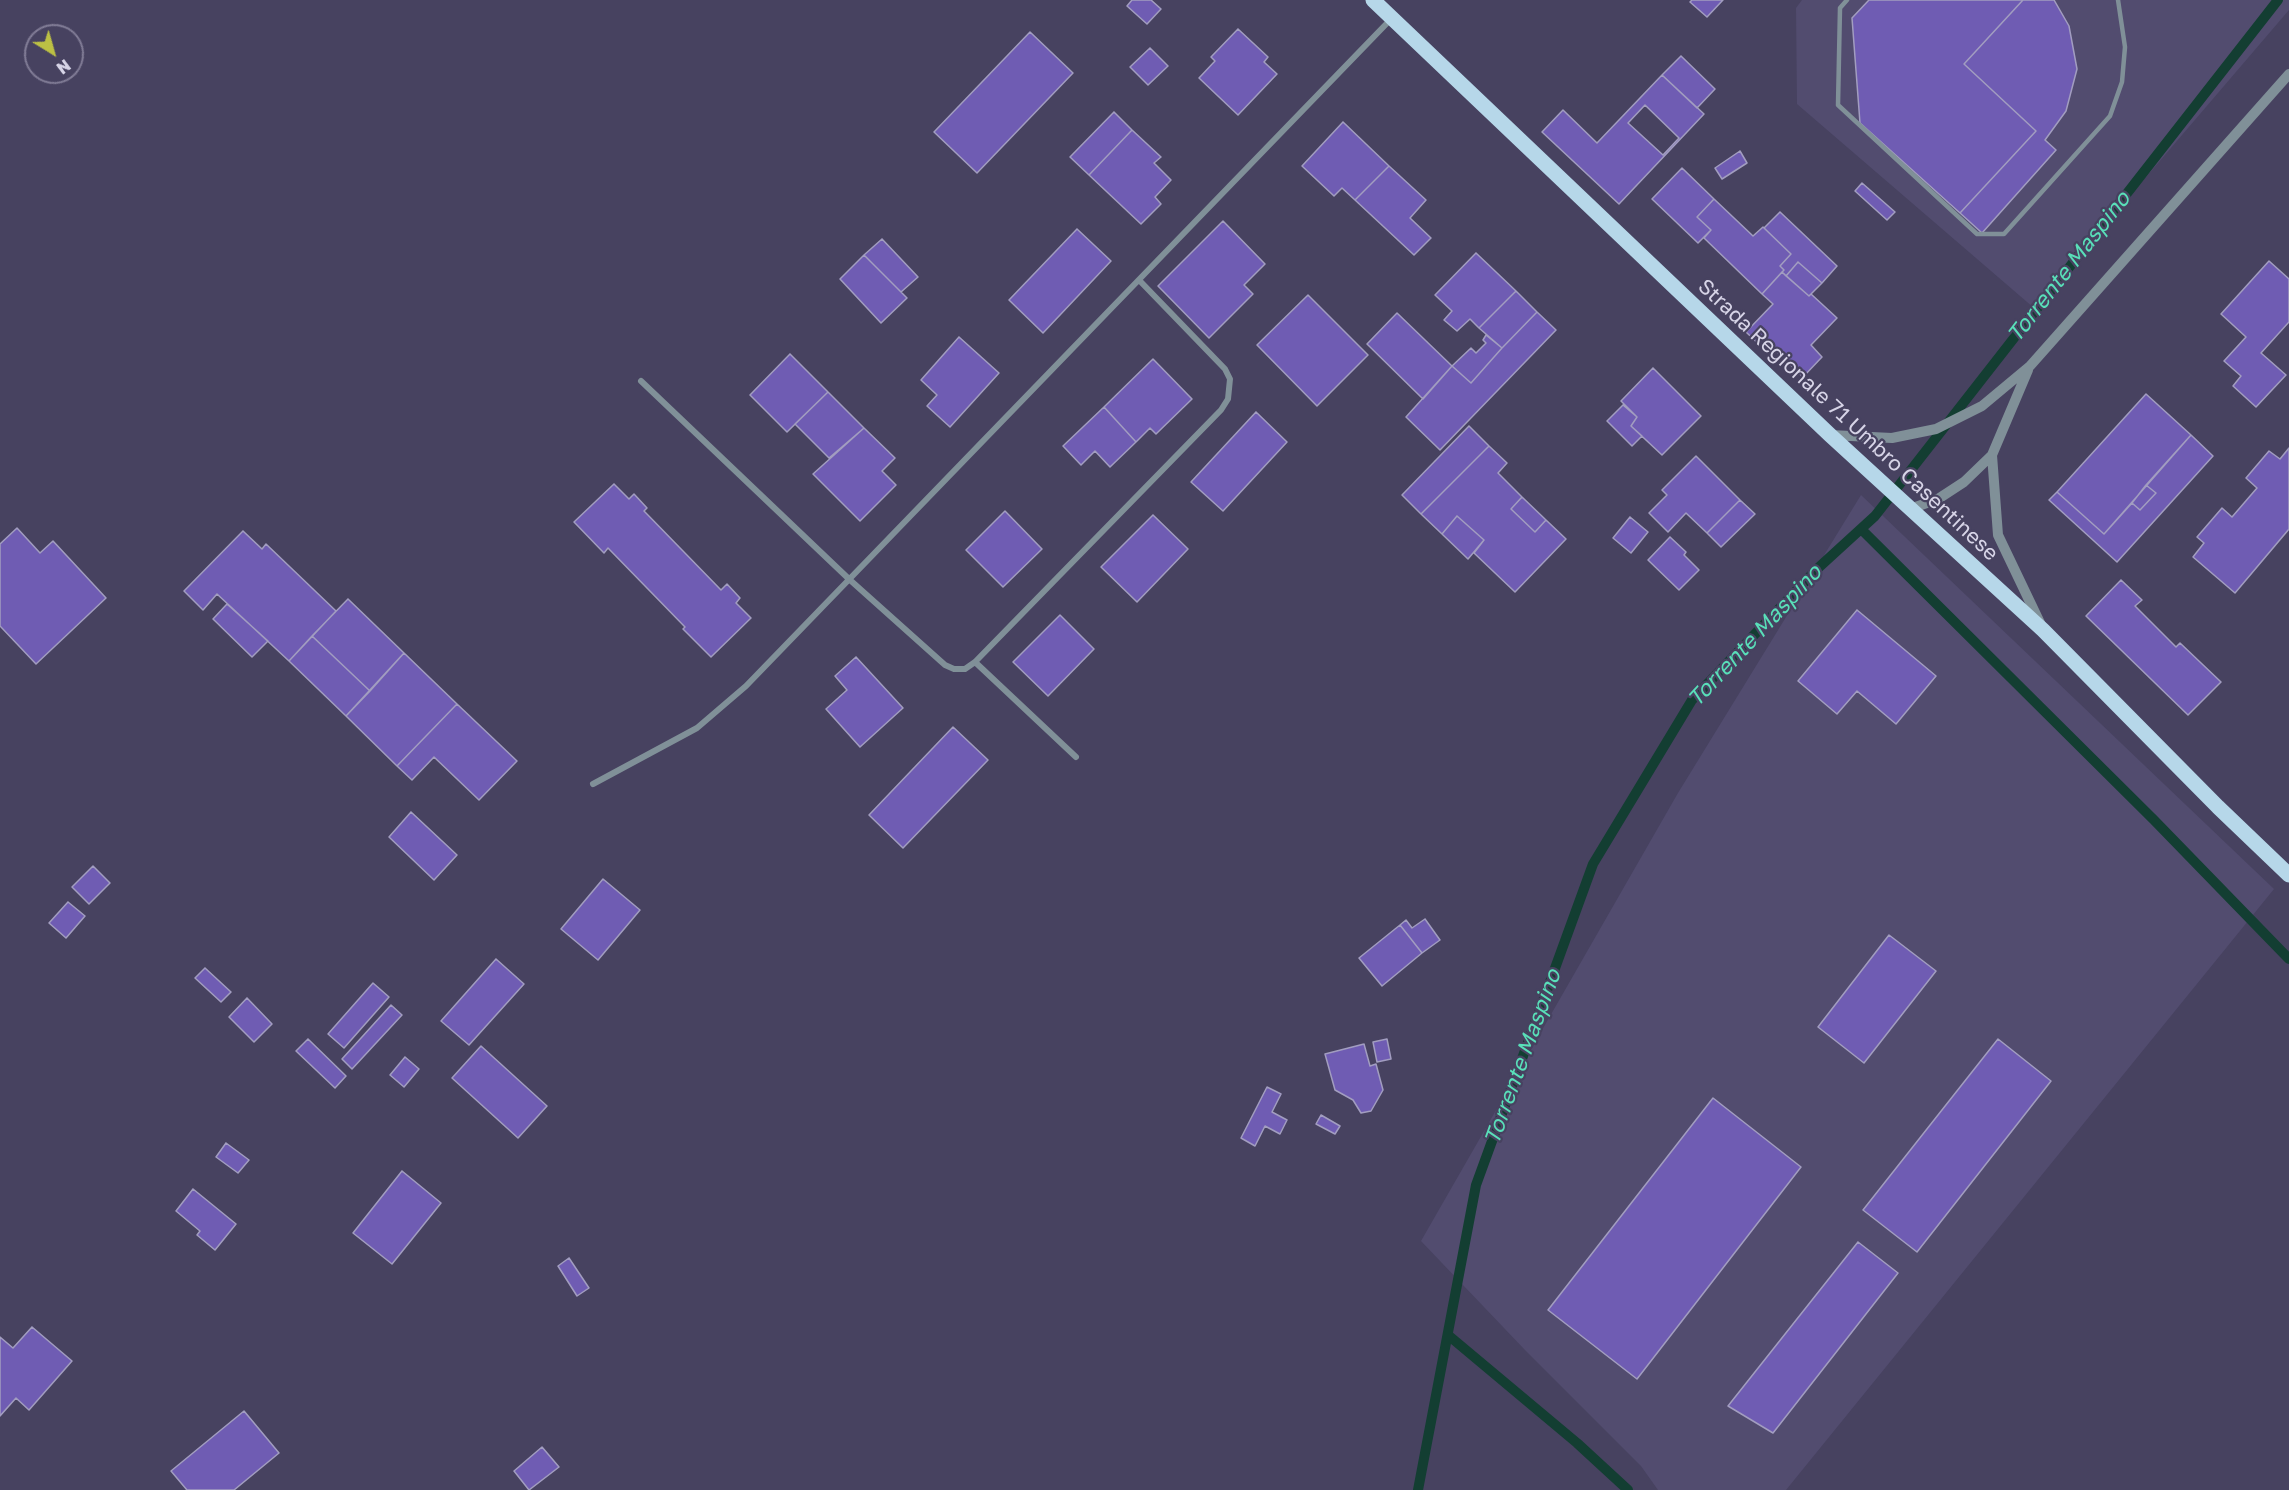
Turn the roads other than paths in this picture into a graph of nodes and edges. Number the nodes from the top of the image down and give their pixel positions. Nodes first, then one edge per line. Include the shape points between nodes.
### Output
1 (1373, 0) edge
2 (1847, 0) edge
3 (2118, 0) edge
4 (1392, 18) junction
5 (2289, 74) edge
6 (1139, 280) junction
7 (2030, 366) junction
8 (641, 381) dead end
9 (1830, 435) junction
10 (1992, 455) junction
11 (1910, 509) junction
12 (850, 580) junction
13 (2043, 630) junction
14 (975, 662) junction
15 (1076, 756) dead end
16 (593, 784) dead end
17 (2289, 875) edge

1 - 4 main road, Strada Regionale 71 Umbro Casentinese
2 - 3 lane via 1840,8 1839,105 1977,234 2004,234 2110,116 2122,82 2125,47
4 - 6 street
4 - 9 main road, Strada Regionale 71 Umbro Casentinese
5 - 7 street
6 - 12 street
6 - 14 street via 1225,369 1230,379 1228,399
7 - 9 street via 1982,405 1936,429 1892,438
7 - 10 street
8 - 12 street
9 - 11 main road, Strada Regionale 71 Umbro Casentinese
10 - 11 street via 1956,488
10 - 13 street via 1998,535
11 - 13 main road, Strada Regionale 71 Umbro Casentinese
12 - 14 street via 945,665 964,669
12 - 16 street via 723,708 697,728
13 - 17 main road, Strada Regionale 71 Umbro Casentinese
14 - 15 street

